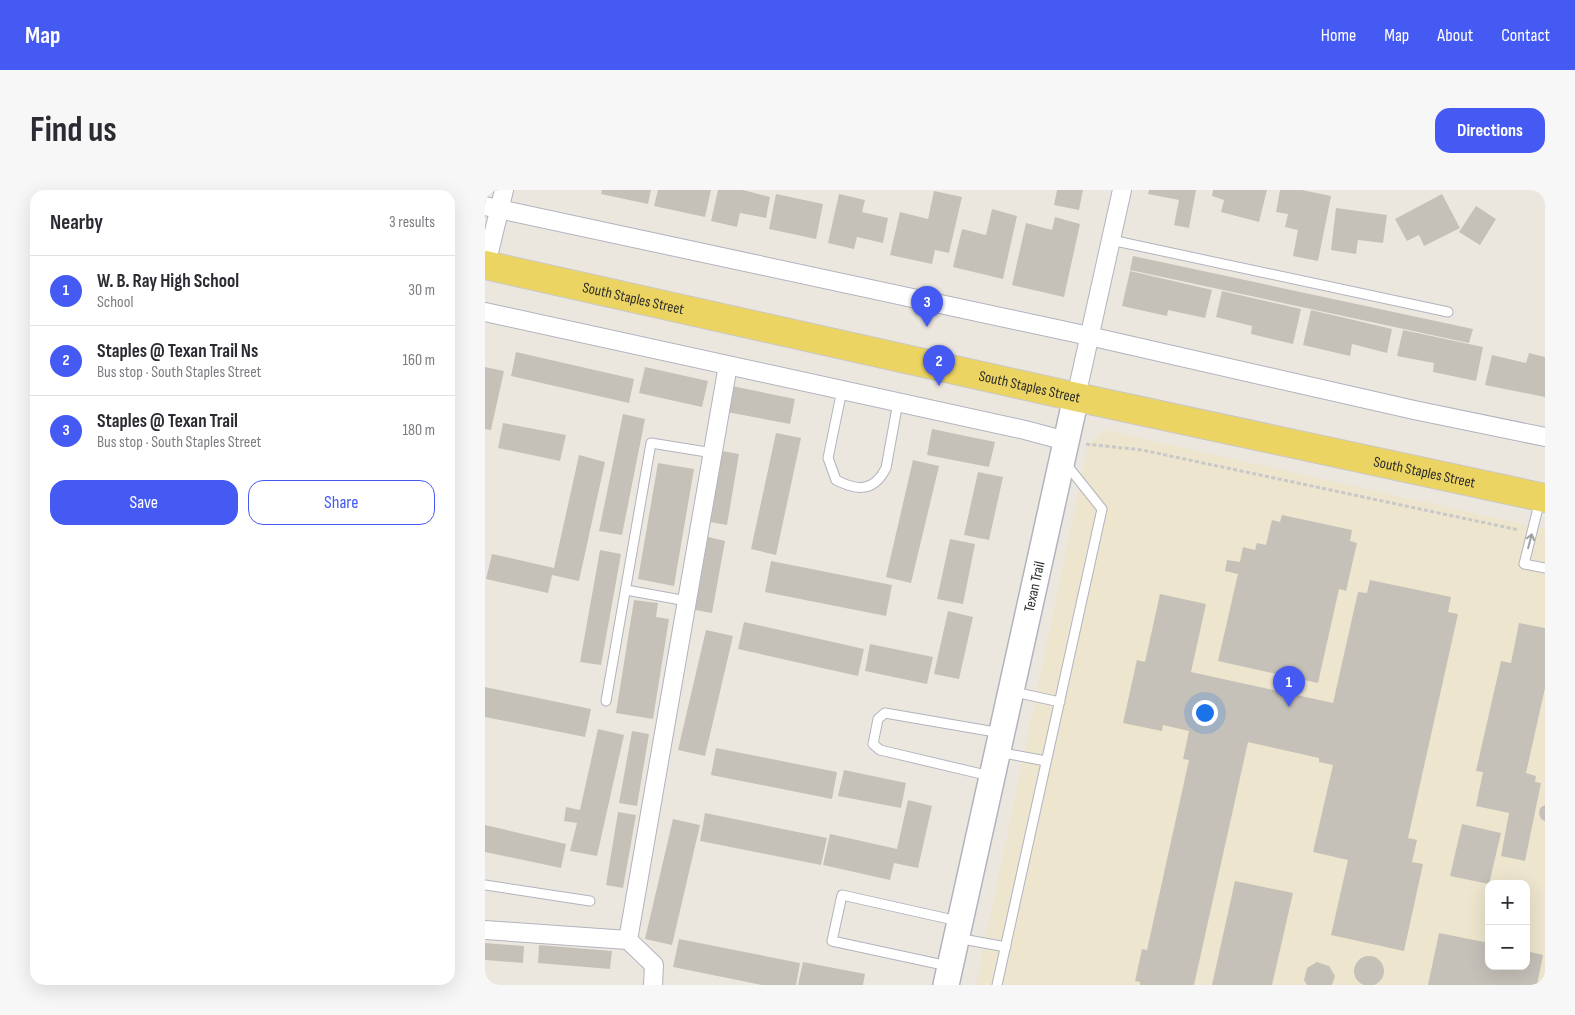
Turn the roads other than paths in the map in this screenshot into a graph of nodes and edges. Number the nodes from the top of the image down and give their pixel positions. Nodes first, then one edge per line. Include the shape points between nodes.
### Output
1 (504, 190) edge
2 (1122, 190) edge
3 (492, 208) edge
4 (1111, 240) junction
5 (486, 265) edge
6 (485, 312) edge
7 (1448, 312) dead end
8 (1089, 336) junction
9 (728, 365) junction
10 (842, 390) junction
11 (1076, 397) junction
12 (898, 402) junction
13 (1545, 437) edge
14 (1064, 450) junction
15 (713, 453) junction
16 (1543, 497) edge
17 (1545, 568) edge
18 (626, 590) junction
19 (687, 601) junction
20 (1011, 691) junction
21 (606, 701) dead end
22 (1060, 702) junction
23 (1000, 742) junction
24 (1046, 761) junction
25 (992, 777) junction
26 (485, 885) edge
27 (590, 901) dead end
28 (959, 929) junction
29 (485, 930) edge
30 (628, 940) junction
31 (1006, 947) junction
32 (948, 976) edge
33 (653, 985) edge
34 (997, 985) edge

1 - 3 street
2 - 4 street, Texan Trail
3 - 5 street
3 - 8 street
4 - 7 lane
4 - 8 street, Texan Trail
5 - 11 main road, South Staples Street
6 - 9 street
8 - 11 street, Texan Trail
8 - 13 street
9 - 10 street
9 - 15 street
10 - 12 street
10 - 12 lane via 828,458 835,480 855,488 871,486 881,478 886,468
11 - 14 street, Texan Trail
11 - 16 main road, South Staples Street
12 - 14 street via 1025,430
14 - 20 street, Texan Trail
14 - 22 lane via 1102,509
15 - 18 lane via 651,443
15 - 19 street
17 -> 16 lane via 1524,564
18 - 19 lane
18 - 21 lane
19 - 30 street
20 - 22 lane
20 - 23 street, Texan Trail
22 - 24 lane
23 - 24 lane
23 - 25 street, Texan Trail
23 - 25 lane via 885,713 878,719 873,744 880,750
24 - 31 lane
25 - 28 street, Texan Trail
26 - 27 lane
28 - 31 lane
28 - 32 street, Texan Trail
28 - 32 lane via 842,895 832,941
29 - 30 street
30 - 33 street via 655,965
31 - 34 lane

